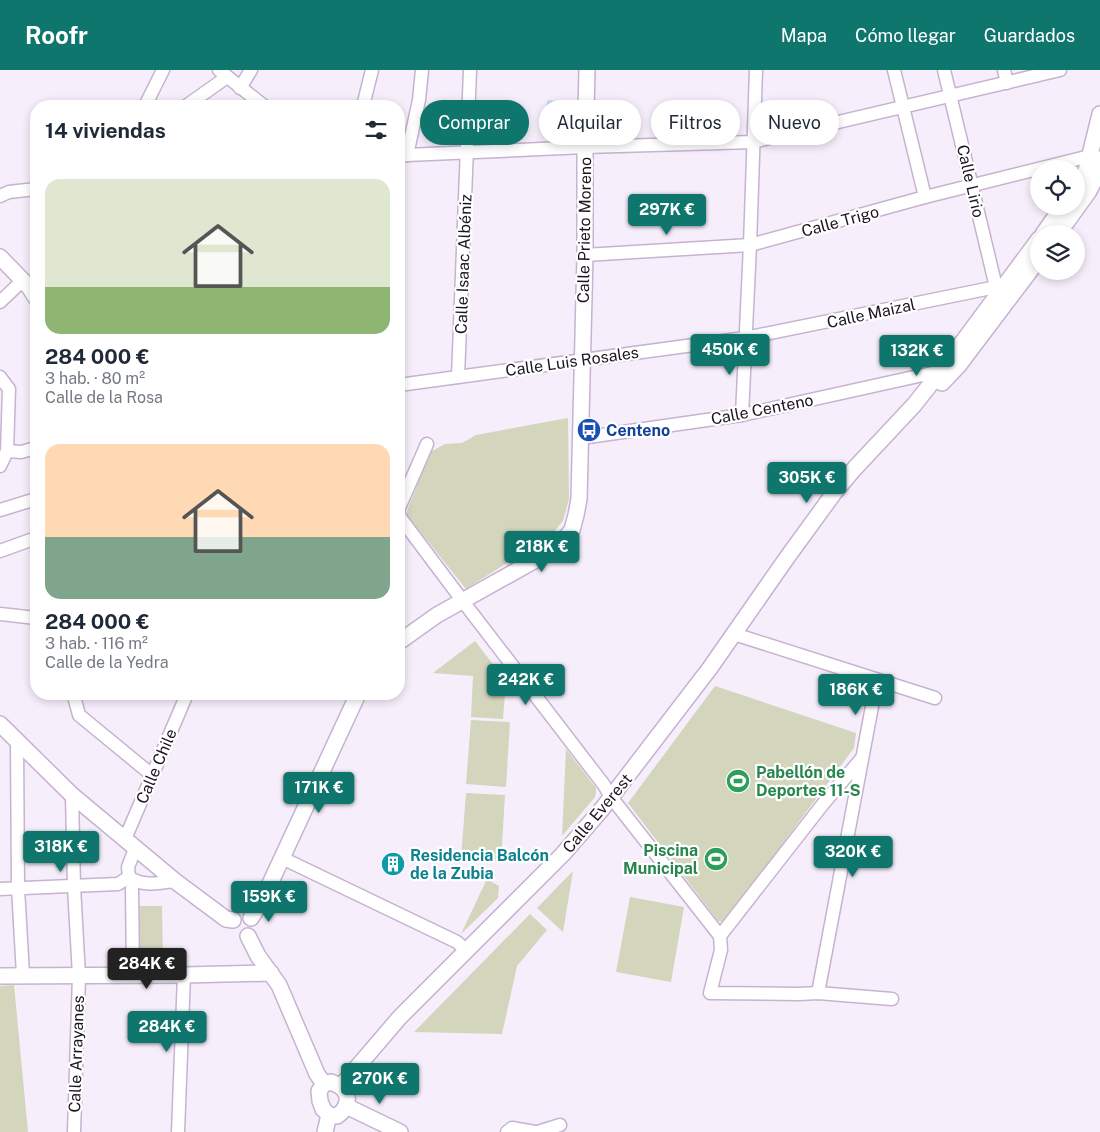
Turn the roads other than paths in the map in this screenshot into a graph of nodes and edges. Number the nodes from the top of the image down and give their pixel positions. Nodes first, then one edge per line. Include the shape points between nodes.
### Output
1 (163, 70) edge
2 (251, 70) edge
3 (372, 70) edge
4 (422, 70) edge
5 (470, 70) edge
6 (587, 70) edge
7 (756, 70) edge
8 (894, 70) edge
9 (944, 70) edge
10 (1060, 70) edge
11 (223, 73) edge
12 (1005, 76) edge
13 (240, 88) junction
14 (950, 95) junction
15 (148, 100) edge
16 (193, 100) edge
17 (256, 100) edge
18 (364, 100) edge
19 (755, 100) edge
20 (904, 106) junction
21 (1100, 114) edge
22 (839, 121) edge
23 (750, 142) edge
24 (753, 145) edge
25 (585, 147) junction
26 (405, 149) edge
27 (467, 152) junction
28 (405, 156) edge
29 (1095, 158) edge
30 (1085, 173) edge
31 (972, 186) junction
32 (30, 190) edge
33 (0, 196) edge
34 (925, 198) junction
35 (1064, 225) edge
36 (750, 245) junction
37 (1030, 250) edge
38 (585, 255) junction
39 (0, 257) edge
40 (1030, 271) edge
41 (30, 286) edge
42 (30, 287) edge
43 (998, 289) junction
44 (0, 302) edge
45 (745, 338) junction
46 (582, 360) junction
47 (941, 371) junction
48 (0, 377) edge
49 (458, 377) junction
50 (405, 384) edge
51 (917, 401) junction
52 (742, 415) junction
53 (581, 438) junction
54 (427, 444) dead end
55 (30, 450) edge
56 (7, 451) junction
57 (0, 466) edge
58 (405, 494) edge
59 (30, 501) edge
60 (0, 510) edge
61 (405, 524) edge
62 (30, 540) edge
63 (0, 551) edge
64 (462, 600) junction
65 (0, 614) edge
66 (30, 617) edge
67 (734, 634) junction
68 (405, 638) edge
69 (877, 680) junction
70 (935, 698) dead end
71 (75, 700) edge
72 (184, 700) edge
73 (355, 700) edge
74 (0, 724) edge
75 (17, 741) junction
76 (862, 758) junction
77 (152, 775) junction
78 (72, 795) junction
79 (611, 797) junction
80 (130, 844) junction
81 (282, 858) junction
82 (160, 869) junction
83 (131, 879) junction
84 (175, 881) junction
85 (153, 883) junction
86 (74, 887) junction
87 (18, 888) junction
88 (0, 889) edge
89 (251, 918) junction
90 (233, 920) junction
91 (248, 936) junction
92 (720, 936) junction
93 (467, 951) junction
94 (271, 973) junction
95 (23, 975) junction
96 (133, 975) junction
97 (184, 975) junction
98 (0, 976) edge
99 (79, 976) junction
100 (818, 993) junction
101 (892, 998) dead end
102 (324, 1084) junction
103 (341, 1086) junction
104 (346, 1106) junction
105 (329, 1115) junction
106 (560, 1125) dead end
107 (74, 1132) edge
108 (178, 1132) edge
109 (325, 1132) edge
110 (400, 1132) edge
111 (507, 1132) edge
112 (537, 1132) edge

1 - 15 street
2 - 13 street
3 - 18 street
4 - 26 street via 420,100
5 - 27 street, Calle Isaac Albéniz
6 - 25 street, Calle Prieto Moreno
7 - 19 street
8 - 20 street
9 - 14 street, Calle Lirio
10 - 12 street
11 - 13 street
11 - 16 street
12 - 14 street
13 - 17 street
14 - 20 street
14 - 31 street, Calle Lirio
20 - 22 street
20 - 34 street
21 - 29 street
23 - 25 street
24 - 36 street
25 - 27 street
25 - 38 street, Calle Prieto Moreno
27 - 28 street
27 - 49 street, Calle Isaac Albéniz
29 - 30 street
29 - 31 street, Calle Trigo
29 - 35 street via 1095,179
31 - 34 street, Calle Trigo
31 - 43 street, Calle Lirio
32 - 33 street
34 - 36 street, Calle Trigo
36 - 38 street, Calle Trigo
36 - 45 street
37 - 43 street
38 - 46 street, Calle Prieto Moreno
39 - 41 street
40 - 51 street via 959,365 934,390
42 - 44 street
43 - 45 street, Calle Maizal
43 - 47 street
45 - 46 street, Calle Luis Rosales
45 - 52 street
46 - 49 street, Calle Luis Rosales
46 - 53 street, Calle Prieto Moreno
47 - 51 street
47 - 52 street, Calle Centeno
48 - 56 street via 9,389
49 - 50 street, Calle Luis Rosales
51 - 67 street, Calle Everest via 834,493
52 - 53 street, Calle Centeno
53 - 64 street, Calle Prieto Moreno via 579,499 572,530 557,548
54 - 58 street
55 - 56 street
56 - 57 street
59 - 60 street
61 - 64 street
62 - 63 street
64 - 68 street, Calle Prieto Moreno
64 - 79 street
65 - 66 street
67 - 69 street
67 - 79 street, Calle Everest
69 - 70 street
69 - 76 street
71 - 77 street via 79,715
72 - 77 street, Calle Chile
73 - 81 street
74 - 75 street
75 - 78 street
75 - 87 street
76 - 92 street
76 - 100 street
77 - 80 street, Calle Chile
78 - 80 street
78 - 86 street, Calle Arrayanes
79 - 92 street
79 - 93 street, Calle Everest via 563,854
80 - 82 street
80 - 83 street, Calle Chile via 128,867
81 - 89 street
81 - 93 street via 457,942
82 - 84 street
82 - 85 street
83 - 85 street
83 - 86 street via 118,884
83 - 96 street, Calle Chile
84 - 85 street
84 - 90 street via 226,919
86 - 87 street
86 - 99 street, Calle Arrayanes
87 - 88 street
87 - 95 street
89 - 90 street via 241,914
89 - 91 street via 254,928
90 - 91 street via 231,928 234,934
91 - 94 street
92 - 100 street via 721,950 710,993
93 - 103 street, Calle Everest via 400,1017
94 - 97 street
94 - 102 street
95 - 98 street
95 - 99 street
96 - 97 street
96 - 99 street
97 - 108 street
99 - 107 street, Calle Arrayanes
100 - 101 street
102 - 103 street via 331,1082
102 - 105 street via 319,1091 320,1101
103 - 104 street via 347,1098
104 - 105 street via 337,1116
104 - 110 street
105 - 109 street
106 - 112 street
111 - 112 street via 512,1128

